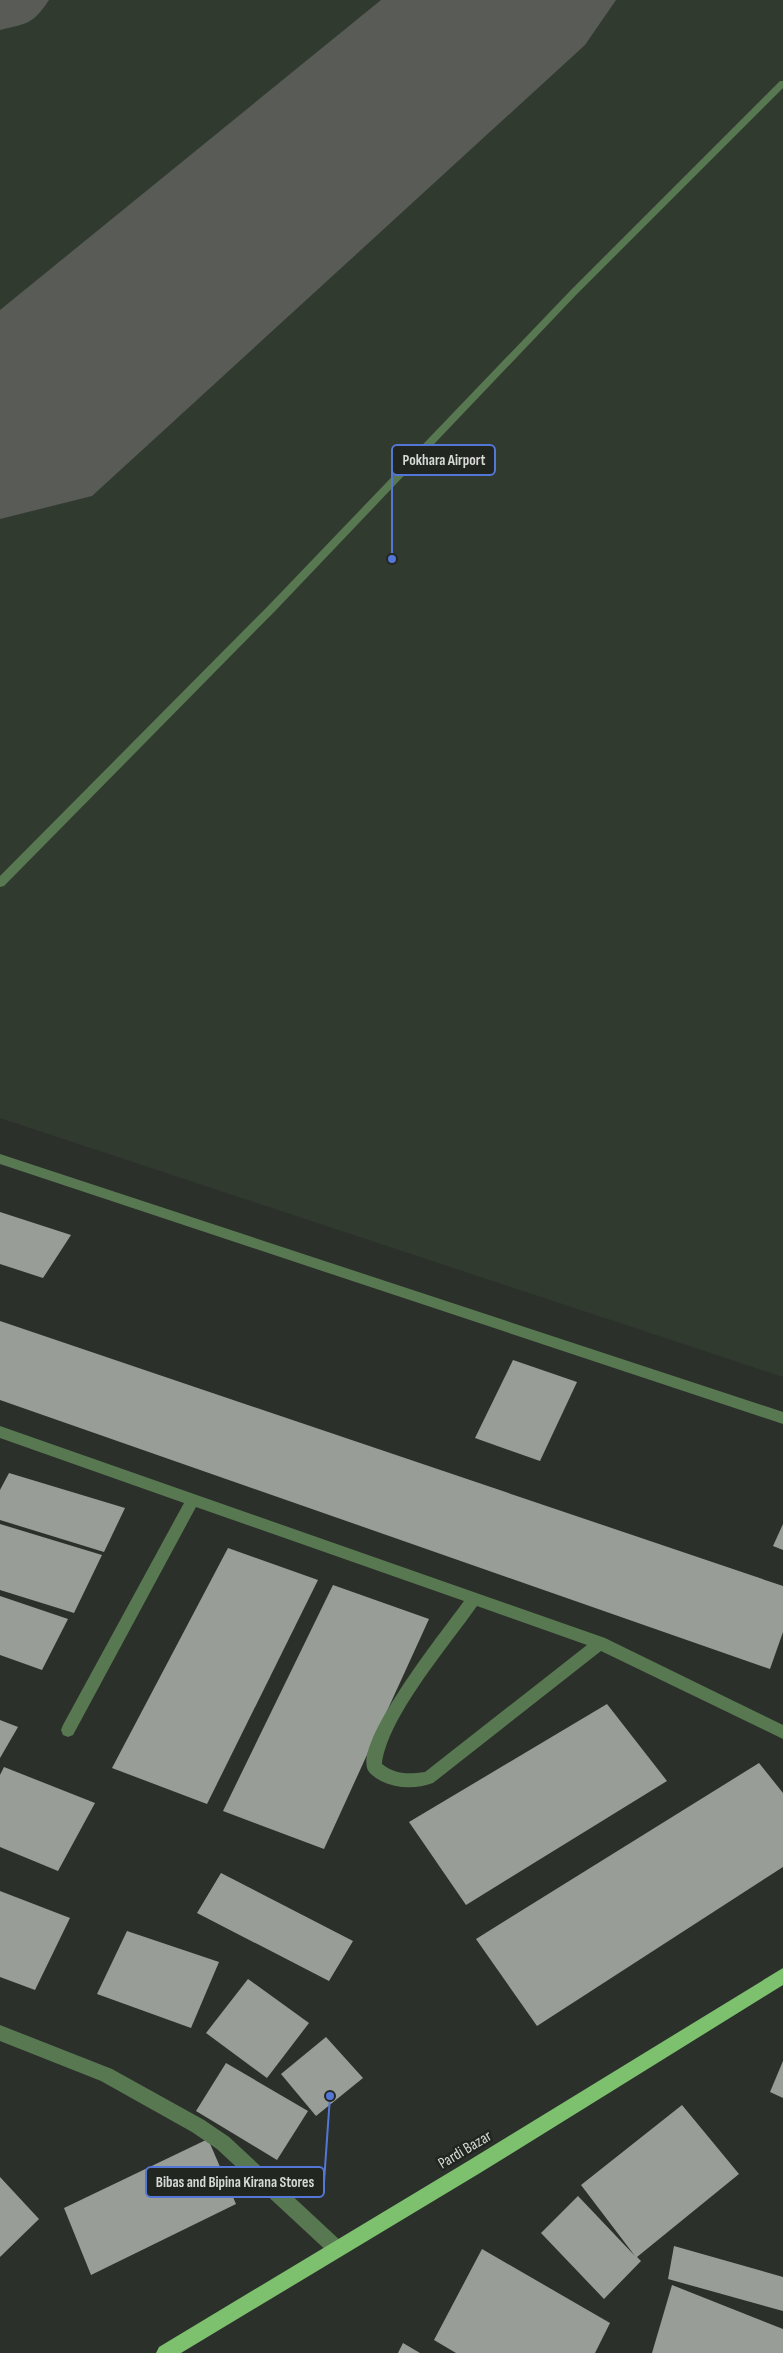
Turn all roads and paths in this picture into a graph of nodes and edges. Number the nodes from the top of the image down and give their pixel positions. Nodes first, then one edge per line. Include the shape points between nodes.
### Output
1 (783, 83) edge
2 (0, 883) edge
3 (0, 1159) edge
4 (783, 1418) edge
5 (0, 1432) edge
6 (193, 1500) junction
7 (474, 1598) junction
8 (600, 1643) junction
9 (68, 1730) dead end
10 (783, 1732) edge
11 (783, 1976) edge
12 (0, 2033) edge
13 (337, 2249) junction
14 (165, 2353) edge

1 - 2 street via 573,293 273,607
3 - 4 street
5 - 6 street
6 - 7 street
6 - 9 street
7 - 8 street
7 - 8 street via 398,1706 376,1750 374,1766 385,1777 399,1781 428,1778
8 - 10 street
11 - 13 main road, Pardi Bazar
12 - 13 street via 106,2075 198,2126 223,2143
13 - 14 main road, Pardi Bazar

